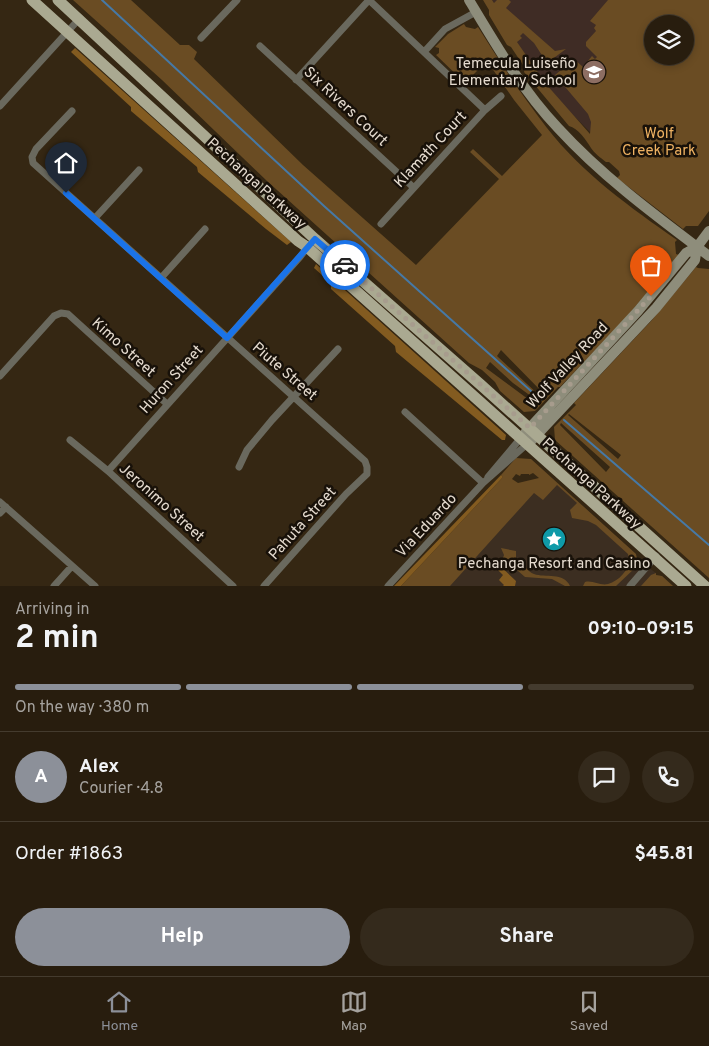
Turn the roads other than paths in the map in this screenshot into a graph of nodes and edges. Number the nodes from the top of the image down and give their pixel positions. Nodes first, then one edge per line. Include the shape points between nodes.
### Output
1 (32, 0) edge
2 (58, 0) edge
3 (237, 0) edge
4 (369, 0) edge
5 (469, 0) edge
6 (476, 12) junction
7 (80, 18) junction
8 (67, 31) junction
9 (201, 38) dead end
10 (260, 46) dead end
11 (424, 52) junction
12 (296, 80) junction
13 (502, 96) dead end
14 (0, 106) edge
15 (485, 110) junction
16 (72, 111) dead end
17 (139, 170) dead end
18 (413, 187) junction
19 (95, 218) junction
20 (381, 224) dead end
21 (205, 229) dead end
22 (709, 231) edge
23 (311, 243) junction
24 (697, 247) junction
25 (709, 256) edge
26 (161, 278) junction
27 (638, 311) junction
28 (227, 338) junction
29 (610, 342) junction
30 (622, 345) junction
31 (338, 349) dead end
32 (595, 374) junction
33 (0, 376) edge
34 (294, 397) junction
35 (167, 404) junction
36 (405, 412) dead end
37 (533, 432) junction
38 (70, 440) dead end
39 (523, 442) junction
40 (239, 467) dead end
41 (108, 471) junction
42 (362, 479) joint
43 (484, 484) junction
44 (3, 504) edge
45 (0, 513) edge
46 (662, 548) junction
47 (655, 558) junction
48 (72, 566) junction
49 (54, 586) edge
50 (95, 586) edge
51 (234, 586) edge
52 (264, 586) edge
53 (388, 586) edge
54 (630, 586) edge
55 (686, 586) edge
56 (705, 586) edge

1 - 8 main road, Pechanga Parkway
2 - 7 main road, Pechanga Parkway
3 - 9 street
4 - 11 street
4 - 12 street
5 - 6 main road
6 - 11 street via 445,29
6 - 24 main road via 505,60 557,127 606,176
7 - 8 street
7 - 23 main road, Pechanga Parkway
8 - 14 street
8 - 23 main road, Pechanga Parkway via 298,241
10 - 12 street, Six Rivers Court
11 - 15 street
12 - 18 street, Six Rivers Court
13 - 15 street, Klamath Court
15 - 18 street, Klamath Court
16 - 19 street, Piute Street via 36,149 32,156 33,164
17 - 19 street
18 - 20 street, Klamath Court
19 - 26 street, Piute Street
21 - 26 street
22 - 24 main road, Wolf Valley Road
23 - 28 street, Huron Street
23 - 37 main road, Pechanga Parkway
23 - 39 main road, Pechanga Parkway
24 - 25 main road
24 - 27 main road, Wolf Valley Road via 686,253
24 - 30 main road, Wolf Valley Road via 694,261
26 - 28 street, Piute Street
27 - 29 main road, Wolf Valley Road
27 - 30 main road via 638,320 621,339
28 - 34 street, Piute Street
28 - 35 street, Huron Street
29 - 32 main road via 612,348 596,365
29 - 37 main road, Wolf Valley Road
30 - 32 main road, Wolf Valley Road
31 - 34 street
32 - 37 main road, Wolf Valley Road
33 - 35 street, Kimo Street via 54,316 68,314
34 - 40 street via 247,450
34 - 42 street, Piute Street via 365,461 366,474
35 - 41 street, Huron Street
36 - 43 street
37 - 39 main road, Wolf Valley Road
37 - 46 main road, Pechanga Parkway
38 - 41 street, Jeronimo Street
39 - 43 street, Via Eduardo
39 - 47 main road, Pechanga Parkway
41 - 51 street, Jeronimo Street
42 - 52 street, Pahuta Street
43 - 53 street, Via Eduardo
44 - 45 street
44 - 48 street
46 - 47 street
46 - 56 main road, Pechanga Parkway
47 - 54 street
47 - 55 main road, Pechanga Parkway
48 - 49 street
48 - 50 street

